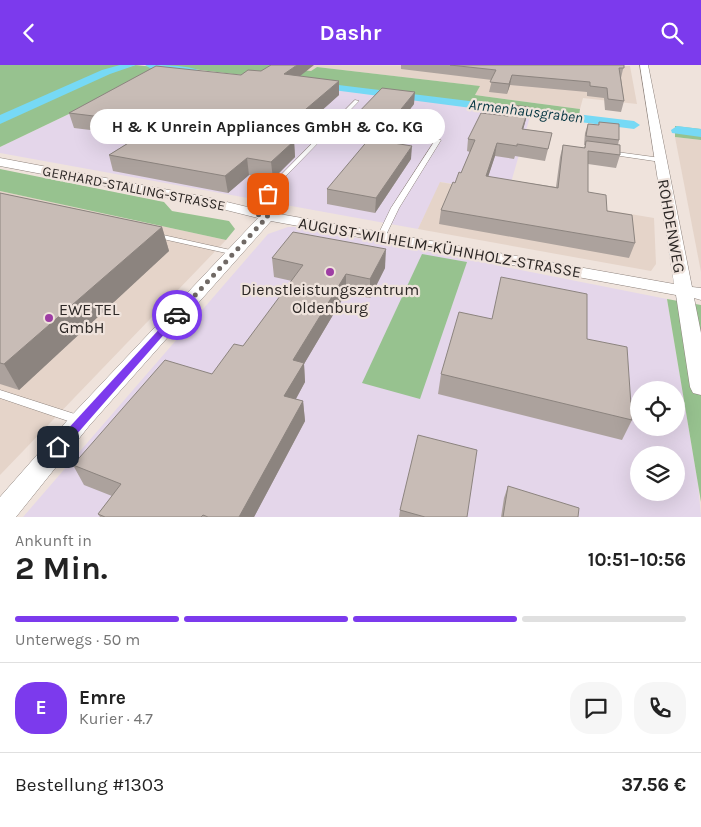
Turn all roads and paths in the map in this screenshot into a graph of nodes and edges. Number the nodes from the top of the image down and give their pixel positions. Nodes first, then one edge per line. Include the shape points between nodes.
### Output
1 (644, 65) edge
2 (357, 101) dead end
3 (438, 140) dead end
4 (604, 152) edge
5 (661, 159) junction
6 (0, 162) edge
7 (261, 215) junction
8 (143, 232) edge
9 (381, 237) junction
10 (236, 253) junction
11 (692, 293) edge
12 (701, 387) edge
13 (0, 394) edge
14 (81, 420) junction
15 (0, 516) edge

1 - 5 street, ROHDENWEG
2 - 7 lane via 274,185
3 - 9 lane via 395,208
4 - 5 lane
5 - 11 street, ROHDENWEG
6 - 7 street, GERHARD-STALLING-STRASSE via 206,201
7 - 9 street, AUGUST-WILHELM-KÜHNHOLZ-STRASSE
7 - 10 street
8 - 10 lane
9 - 11 street, AUGUST-WILHELM-KÜHNHOLZ-STRASSE
10 - 14 street
11 - 12 street, ROHDENWEG
13 - 14 lane
14 - 15 street

